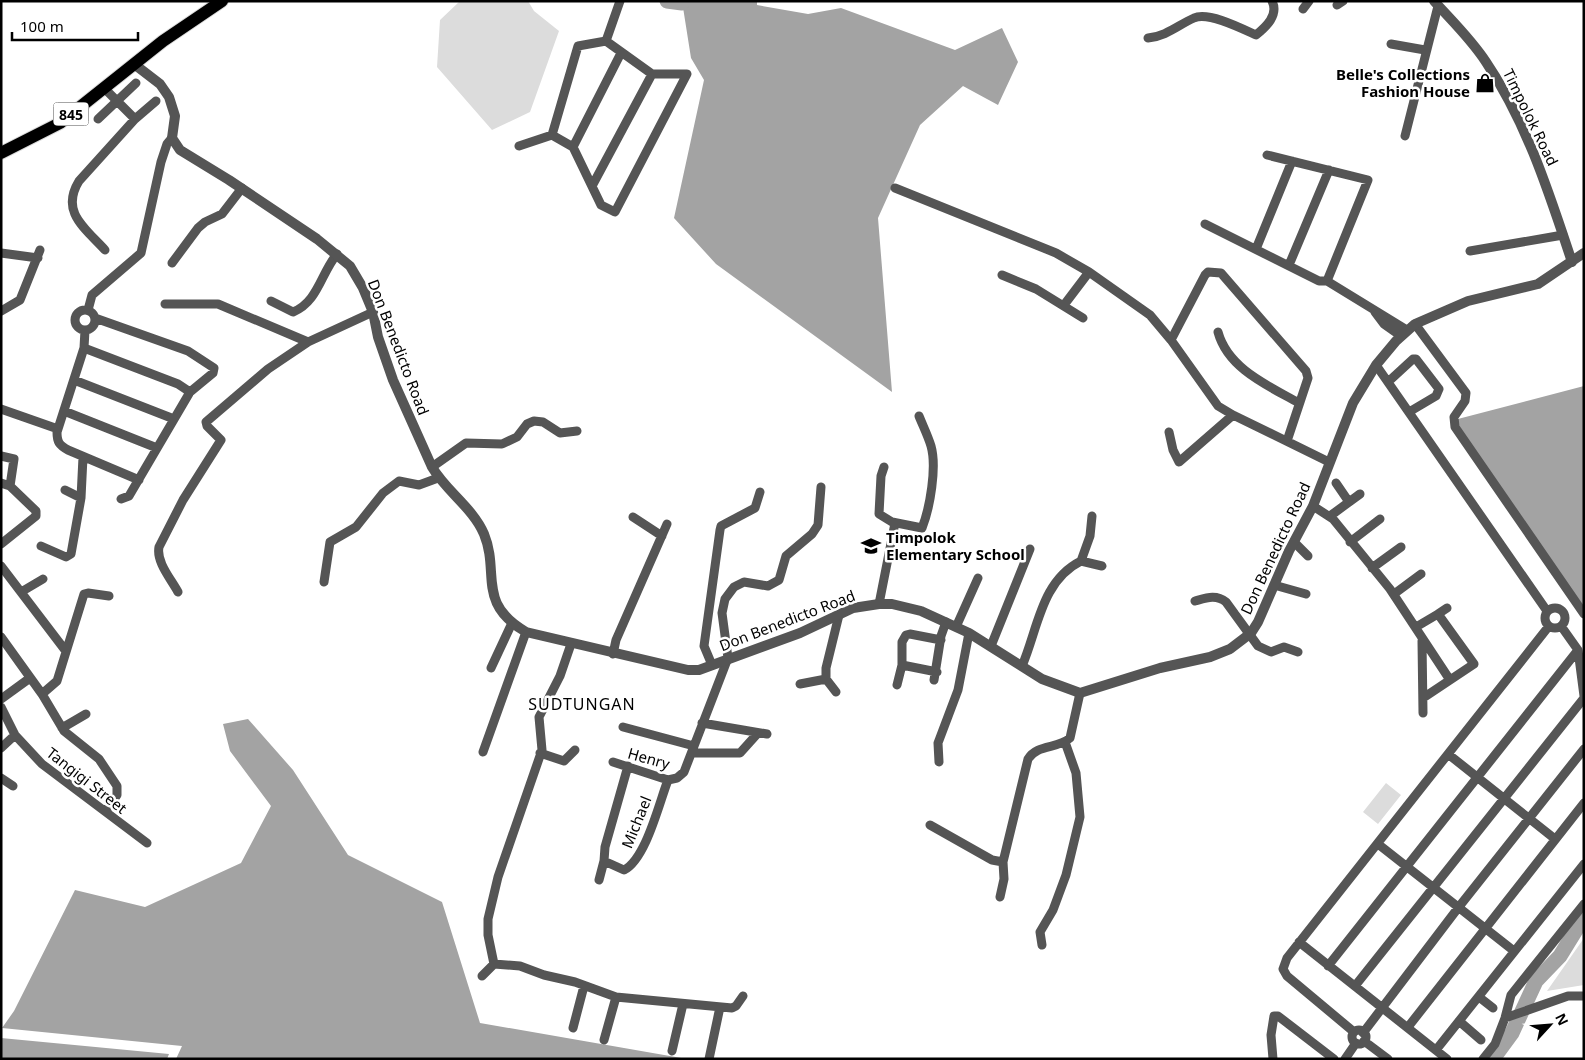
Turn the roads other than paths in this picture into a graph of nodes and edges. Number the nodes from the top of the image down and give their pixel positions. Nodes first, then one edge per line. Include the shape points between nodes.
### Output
1 (222, 1) edge
2 (620, 1) edge
3 (1272, 1) edge
4 (1436, 4) edge
5 (1148, 38) dead end
6 (606, 41) junction
7 (1391, 44) dead end
8 (1425, 50) junction
9 (622, 53) junction
10 (134, 64) junction
11 (652, 74) junction
12 (136, 83) dead end
13 (105, 89) junction
14 (117, 101) junction
15 (156, 101) dead end
16 (98, 119) dead end
17 (135, 119) junction
18 (552, 135) junction
19 (1405, 136) dead end
20 (172, 138) junction
21 (519, 146) dead end
22 (573, 147) junction
23 (1, 154) edge
24 (1267, 155) dead end
25 (1292, 161) junction
26 (1330, 170) junction
27 (592, 186) junction
28 (242, 188) junction
29 (895, 188) dead end
30 (1205, 224) dead end
31 (1563, 235) junction
32 (1256, 249) junction
33 (105, 250) dead end
34 (1470, 251) dead end
35 (1, 253) edge
36 (1584, 253) edge
37 (337, 254) junction
38 (1572, 262) junction
39 (172, 263) dead end
40 (1289, 266) junction
41 (1090, 272) junction
42 (1002, 275) dead end
43 (1327, 281) junction
44 (271, 301) dead end
45 (165, 304) dead end
46 (1064, 305) junction
47 (88, 310) junction
48 (1, 311) edge
49 (373, 312) junction
50 (95, 318) junction
51 (1083, 318) dead end
52 (85, 330) junction
53 (1408, 330) junction
54 (1218, 332) dead end
55 (1171, 340) junction
56 (308, 342) junction
57 (84, 348) junction
58 (1376, 365) junction
59 (74, 380) junction
60 (1388, 382) junction
61 (190, 392) junction
62 (1300, 403) junction
63 (1, 409) edge
64 (64, 411) junction
65 (1409, 412) junction
66 (919, 416) dead end
67 (1233, 416) junction
68 (174, 420) junction
69 (58, 429) junction
70 (577, 431) dead end
71 (1169, 432) dead end
72 (1286, 441) junction
73 (157, 448) junction
74 (1, 456) edge
75 (83, 457) junction
76 (1329, 462) junction
77 (432, 467) junction
78 (884, 467) dead end
79 (438, 478) junction
80 (139, 480) junction
81 (1, 483) edge
82 (1336, 483) dead end
83 (10, 486) junction
84 (821, 487) dead end
85 (65, 490) dead end
86 (760, 492) dead end
87 (1360, 494) dead end
88 (81, 498) junction
89 (121, 499) dead end
90 (1349, 502) junction
91 (1313, 506) junction
92 (1092, 516) dead end
93 (1330, 516) junction
94 (632, 517) dead end
95 (1380, 519) dead end
96 (895, 522) junction
97 (667, 524) dead end
98 (662, 536) junction
99 (1294, 542) junction
100 (1350, 542) junction
101 (1, 544) edge
102 (41, 546) dead end
103 (1401, 547) dead end
104 (1030, 550) dead end
105 (1308, 556) dead end
106 (1081, 561) junction
107 (1, 566) edge
108 (1102, 566) dead end
109 (1372, 568) junction
110 (1422, 574) dead end
111 (978, 578) dead end
112 (43, 579) dead end
113 (324, 582) dead end
114 (1274, 586) junction
115 (21, 592) junction
116 (178, 592) dead end
117 (1306, 594) dead end
118 (1394, 594) junction
119 (109, 596) dead end
120 (1194, 601) dead end
121 (879, 604) junction
122 (1446, 608) dead end
123 (1547, 611) junction
124 (1438, 614) junction
125 (1584, 614) edge
126 (839, 615) junction
127 (946, 622) junction
128 (512, 623) junction
129 (1549, 626) junction
130 (1560, 626) junction
131 (956, 627) junction
132 (1416, 628) junction
133 (526, 632) junction
134 (969, 633) junction
135 (1250, 634) junction
136 (941, 640) junction
137 (1422, 640) junction
138 (2, 641) edge
139 (571, 644) junction
140 (991, 646) junction
141 (65, 650) junction
142 (1578, 650) junction
143 (1298, 652) dead end
144 (613, 654) junction
145 (728, 658) junction
146 (1482, 658) dead end
147 (1474, 664) junction
148 (712, 665) junction
149 (902, 665) junction
150 (1022, 666) junction
151 (491, 668) dead end
152 (30, 678) junction
153 (826, 679) junction
154 (1450, 680) junction
155 (800, 684) dead end
156 (898, 684) dead end
157 (836, 692) dead end
158 (1080, 693) junction
159 (42, 694) junction
160 (1584, 697) edge
161 (1423, 698) junction
162 (1, 699) edge
163 (1, 707) edge
164 (1423, 713) dead end
165 (86, 714) dead end
166 (702, 724) junction
167 (623, 727) dead end
168 (62, 728) junction
169 (15, 735) junction
170 (1065, 742) junction
171 (1, 748) edge
172 (693, 749) junction
173 (1584, 749) edge
174 (575, 750) dead end
175 (483, 752) dead end
176 (540, 753) junction
177 (1448, 754) junction
178 (614, 762) dead end
179 (939, 762) dead end
180 (628, 766) junction
181 (1479, 777) junction
182 (1, 778) edge
183 (673, 779) junction
184 (13, 786) dead end
185 (1504, 799) junction
186 (1584, 803) edge
187 (106, 811) junction
188 (1530, 819) junction
189 (930, 825) dead end
190 (1555, 839) junction
191 (147, 843) dead end
192 (1378, 844) junction
193 (604, 861) junction
194 (1003, 862) junction
195 (1584, 864) edge
196 (1407, 867) junction
197 (599, 880) dead end
198 (1432, 888) junction
199 (1000, 897) dead end
200 (1584, 904) edge
201 (1458, 908) junction
202 (1486, 929) junction
203 (1299, 942) junction
204 (1042, 944) dead end
205 (1514, 951) junction
206 (494, 964) junction
207 (1328, 966) junction
208 (482, 976) dead end
209 (584, 986) junction
210 (1355, 986) junction
211 (743, 996) dead end
212 (1584, 996) edge
213 (616, 997) junction
214 (1479, 997) junction
215 (683, 1004) junction
216 (720, 1007) junction
217 (1382, 1008) junction
218 (1493, 1008) dead end
219 (1509, 1018) junction
220 (1459, 1021) junction
221 (1408, 1027) junction
222 (573, 1028) dead end
223 (1359, 1037) junction
224 (604, 1040) dead end
225 (1481, 1040) dead end
226 (1436, 1050) junction
227 (672, 1051) dead end
228 (1275, 1057) edge
229 (709, 1059) edge
230 (1334, 1059) edge
231 (1344, 1059) edge
232 (1388, 1059) edge
233 (1448, 1059) edge
234 (1483, 1059) edge

1 - 10 main road, 845
2 - 6 street
3 - 5 street via 1275,12 1256,35 1216,19 1199,16 1165,35
4 - 8 street
4 - 31 street, Timpolok Road via 1472,43 1499,83 1540,168
6 - 9 street
6 - 18 street via 578,46
7 - 8 street
8 - 19 street
9 - 11 street
9 - 22 street
10 - 13 main road, 845
10 - 20 street via 160,84 169,97 174,116
11 - 27 street
11 - 27 street via 687,74 618,209 612,211 601,206
12 - 14 street
13 - 14 street
13 - 23 main road, 845 via 60,123
14 - 16 street
14 - 17 street
15 - 17 street
17 - 33 street via 79,181 71,199 75,216
18 - 21 street
18 - 22 street
20 - 28 street, Don Benedicto Road via 180,150
20 - 47 street via 161,162 141,253 92,295
22 - 27 street
24 - 25 street
25 - 26 street
25 - 32 street
26 - 40 street
26 - 43 street via 1368,180
28 - 37 street, Don Benedicto Road
28 - 39 street via 222,214 198,228
29 - 41 street via 1056,253
30 - 32 street
31 - 34 street
31 - 38 street, Timpolok Road
32 - 40 street
35 - 48 street via 39,254 20,300
36 - 38 street, Don Benedicto Road
37 - 44 street via 307,304 293,312
37 - 49 street, Don Benedicto Road via 350,266
38 - 53 street, Don Benedicto Road via 1538,284 1468,301
40 - 43 street via 1319,281
41 - 46 street
41 - 55 street via 1150,315
42 - 46 street
43 - 53 street
45 - 56 street via 218,304
46 - 51 street
47 - 50 street
47 - 52 street via 79,311 75,318 77,326
49 - 56 street
49 - 77 street, Don Benedicto Road via 393,380
50 - 52 street via 94,325
50 - 61 street via 188,351 214,368 213,373
52 - 57 street
53 - 58 street, Don Benedicto Road
53 - 125 street via 1466,393 1465,401 1454,417 1455,427
54 - 62 street via 1224,347 1251,376
55 - 62 street via 1205,275 1208,272 1221,273 1306,371 1308,378
55 - 67 street via 1218,406
56 - 116 street via 268,369 206,422 221,440 183,500 158,554
57 - 59 street
57 - 61 street via 178,384
58 - 60 street
58 - 76 street, Don Benedicto Road via 1353,403
59 - 64 street
59 - 68 street
60 - 65 street
60 - 65 street via 1416,359 1439,389 1436,396
61 - 68 street
62 - 72 street
63 - 69 street
64 - 69 street
64 - 73 street
65 - 123 street
66 - 96 street via 932,448 928,513 922,528
67 - 71 street via 1179,462
67 - 72 street
68 - 73 street
69 - 75 street via 60,446
70 - 77 street via 560,433 543,422 534,421 509,441 502,444 466,443
72 - 76 street
73 - 80 street
74 - 83 street via 14,459
75 - 80 street
75 - 88 street
76 - 91 street, Don Benedicto Road
77 - 79 street, Don Benedicto Road
78 - 96 street via 880,514
79 - 113 street via 419,485 399,481 389,486 356,527 330,542
79 - 128 street, Don Benedicto Road via 483,532 493,594 499,608
80 - 89 street via 129,496
81 - 83 street
82 - 90 street
83 - 101 street via 36,511 36,516
84 - 145 street via 818,525 786,556 779,580 768,586 744,582 734,586 725,599 722,612
85 - 88 street
86 - 148 street via 755,508 721,526 704,646
87 - 90 street
88 - 102 street via 70,556
90 - 93 street
91 - 93 street
91 - 99 street, Don Benedicto Road
92 - 106 street via 1090,536
93 - 100 street
94 - 98 street
95 - 100 street
96 - 121 street
97 - 98 street
98 - 144 street via 616,640
99 - 105 street
99 - 114 street, Don Benedicto Road
100 - 109 street
103 - 109 street
104 - 140 street
106 - 108 street
106 - 150 street via 1066,570 1048,593
107 - 115 street
109 - 118 street
110 - 118 street
111 - 131 street
112 - 115 street
114 - 117 street
114 - 135 street, Don Benedicto Road
115 - 141 street
118 - 132 street
119 - 141 street via 84,594
120 - 135 street via 1215,596 1221,598
121 - 126 street, Don Benedicto Road via 853,608
121 - 127 street, Don Benedicto Road via 921,611
122 - 124 street
123 - 129 street via 1545,619
123 - 130 street via 1554,608 1562,612 1564,621
124 - 132 street
124 - 147 street
126 - 145 street, Don Benedicto Road via 800,633
126 - 153 street via 826,664
127 - 131 street, Don Benedicto Road
127 - 136 street
128 - 133 street, Don Benedicto Road
128 - 151 street
129 - 130 street
129 - 177 street
130 - 142 street
131 - 134 street, Don Benedicto Road
132 - 137 street
133 - 139 street, Don Benedicto Road
133 - 175 street
134 - 140 street, Don Benedicto Road
134 - 179 street via 958,690 938,743
135 - 143 street via 1258,646 1271,652 1284,647
135 - 158 street, Don Benedicto Road via 1230,649 1210,657 1160,668
136 - 149 street via 906,635 902,642
136 - 149 street via 936,676
137 - 154 street
137 - 161 street
138 - 152 street
139 - 144 street, Don Benedicto Road
139 - 176 street via 540,717
140 - 150 street, Don Benedicto Road
141 - 159 street via 57,681
142 - 160 street
142 - 181 street
144 - 148 street, Don Benedicto Road via 688,670
145 - 148 street, Don Benedicto Road
145 - 166 street
146 - 147 street
147 - 154 street
149 - 156 street
150 - 158 street, Don Benedicto Road via 1042,679
152 - 159 street
152 - 162 street
153 - 155 street
153 - 157 street
154 - 161 street
158 - 170 street via 1072,735
159 - 168 street
160 - 185 street
161 - 164 street
163 - 169 street, Tangigi Street
165 - 168 street
166 - 172 street
166 - 172 street via 762,733 740,753
167 - 172 street
168 - 187 street via 99,759 117,786 117,795
169 - 171 street
169 - 187 street, Tangigi Street via 42,764
170 - 194 street via 1037,750 1028,759
170 - 204 street via 1076,773 1080,817 1066,875 1053,910 1040,932
172 - 183 street via 684,772
173 - 188 street
174 - 176 street via 564,762
176 - 206 street via 501,868 488,919
177 - 181 street
177 - 192 street
178 - 180 street, Henry
180 - 183 street, Henry
180 - 193 street, Michael
181 - 185 street
181 - 196 street
182 - 184 street
183 - 193 street, Michael via 632,866 624,870
185 - 188 street
185 - 198 street
186 - 190 street
187 - 191 street, Tangigi Street
188 - 190 street
188 - 201 street
189 - 194 street via 992,860
190 - 202 street
192 - 196 street
192 - 203 street
193 - 197 street
194 - 199 street
195 - 205 street
196 - 198 street
196 - 207 street
198 - 201 street
198 - 210 street
200 - 219 street via 1511,995
201 - 202 street
201 - 217 street
202 - 205 street
202 - 221 street
203 - 207 street
203 - 223 street via 1287,958 1283,969 1285,974
205 - 214 street
206 - 208 street
206 - 209 street via 520,966
207 - 210 street
209 - 213 street
209 - 222 street
210 - 217 street
211 - 216 street via 736,1006
212 - 219 street via 1568,996
213 - 215 street
213 - 224 street
214 - 218 street
214 - 220 street
215 - 216 street
215 - 227 street
216 - 229 street
217 - 221 street
217 - 223 street
219 - 234 street
220 - 225 street
220 - 226 street
221 - 226 street
223 - 231 street
223 - 232 street
226 - 233 street
228 - 230 street via 1272,1019 1278,1016

